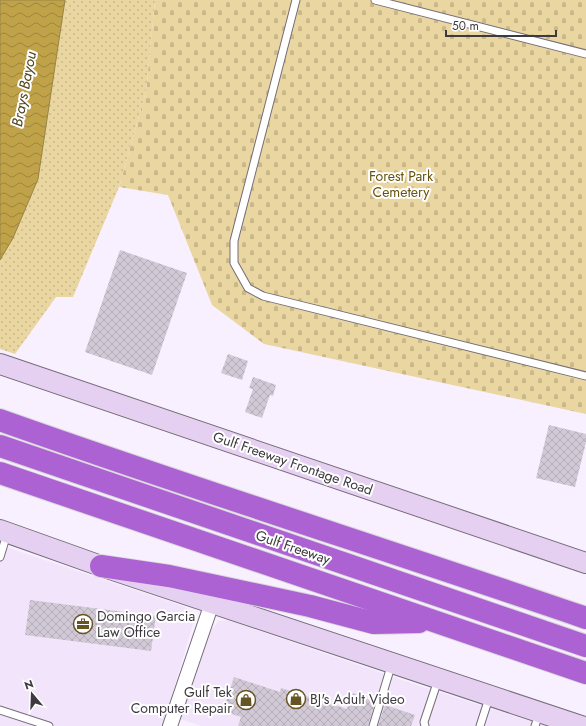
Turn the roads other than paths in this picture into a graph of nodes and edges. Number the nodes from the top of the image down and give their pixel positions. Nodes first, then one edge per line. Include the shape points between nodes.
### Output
1 (296, 0) edge
2 (375, 0) edge
3 (586, 54) edge
4 (0, 364) edge
5 (586, 376) edge
6 (0, 420) edge
7 (0, 446) edge
8 (0, 473) edge
9 (4, 531) edge
10 (0, 557) edge
11 (586, 563) edge
12 (101, 566) junction
13 (212, 603) junction
14 (586, 618) edge
15 (435, 622) junction
16 (586, 646) edge
17 (392, 663) junction
18 (586, 673) edge
19 (439, 678) junction
20 (490, 696) junction
21 (0, 710) edge
22 (537, 719) edge
23 (575, 725) edge
24 (49, 726) edge
25 (170, 726) edge
26 (373, 726) edge
27 (425, 726) edge
28 (480, 726) edge

1 - 5 lane via 234,241 234,263 248,288 263,296
2 - 3 lane
4 - 11 main road, Gulf Freeway Frontage Road
6 - 14 highway, Gulf Freeway
7 - 16 highway, Gulf Freeway
8 - 15 highway, Gulf Freeway
9 - 10 lane
9 - 12 main road
12 - 13 main road
12 - 15 highway via 169,576 302,604 374,623
13 - 17 main road
13 - 25 street
15 - 18 highway, Gulf Freeway
17 - 19 main road
17 - 26 lane
19 - 20 main road
19 - 27 lane via 424,722
20 - 22 main road
20 - 28 lane
21 - 24 lane
22 - 23 main road

